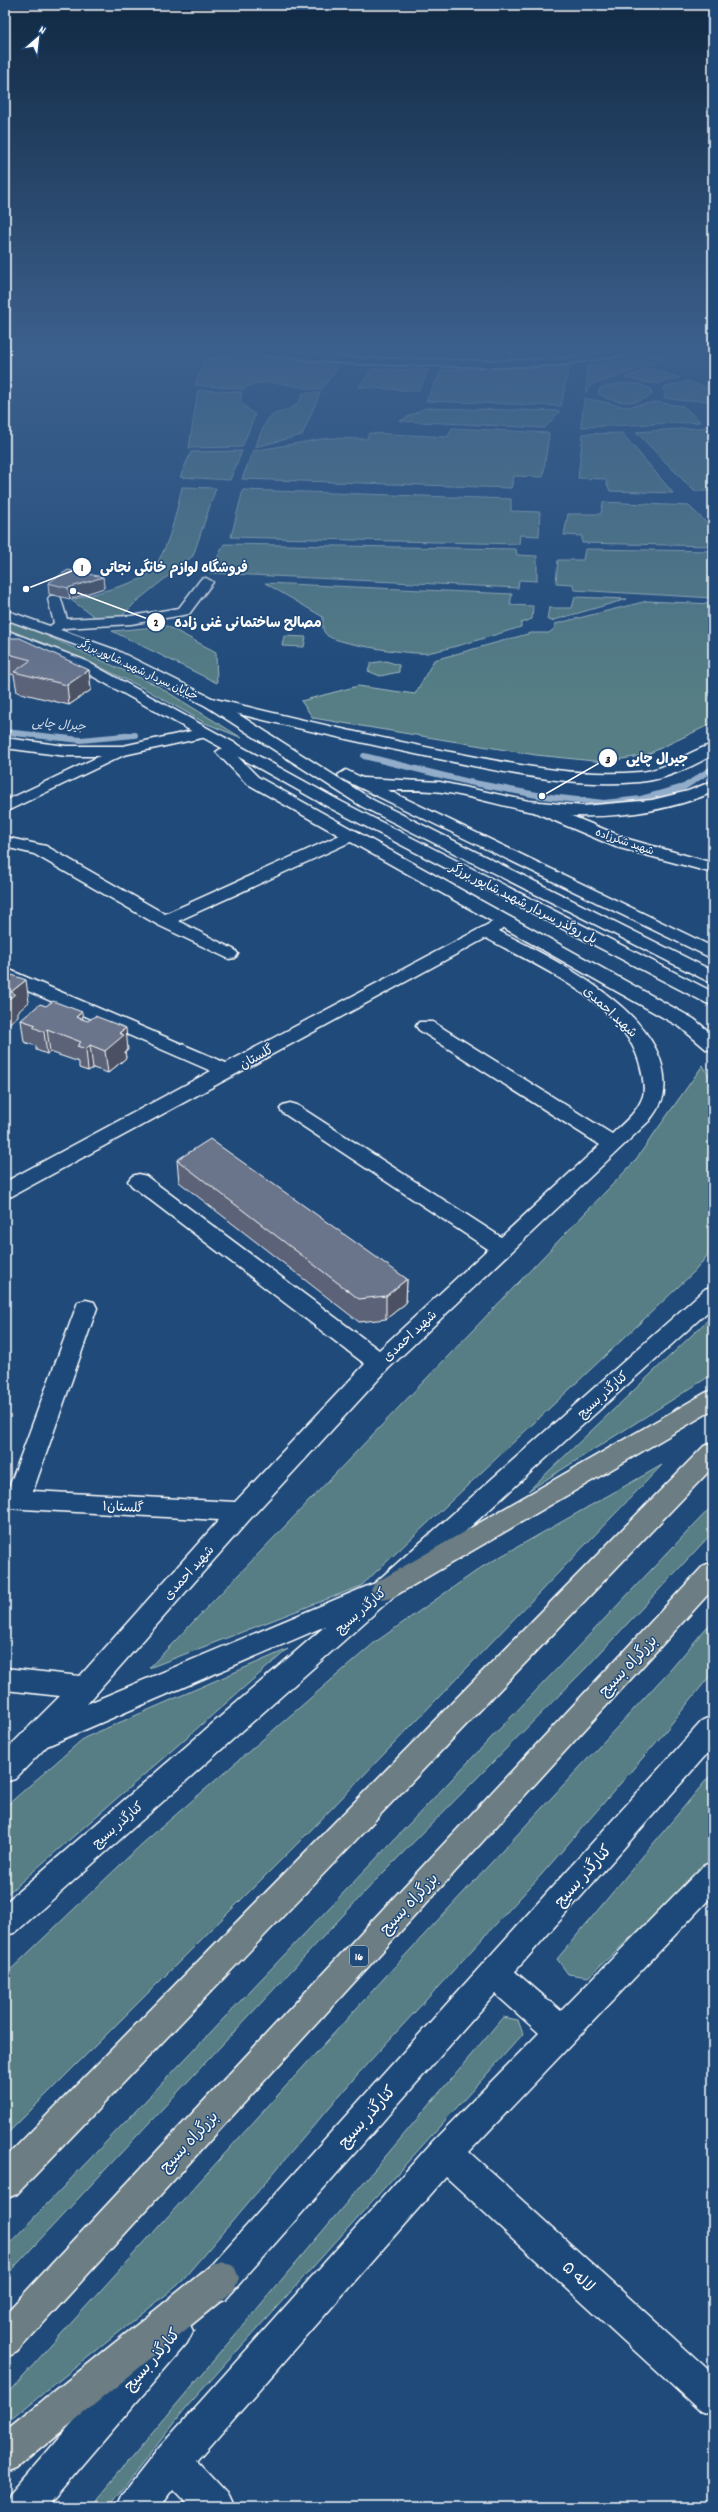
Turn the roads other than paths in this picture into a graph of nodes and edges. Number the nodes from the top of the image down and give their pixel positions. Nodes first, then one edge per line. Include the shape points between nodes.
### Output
1 (206, 582) dead end
2 (55, 599) edge
3 (5, 614) edge
4 (57, 627) junction
5 (5, 634) edge
6 (211, 703) junction
7 (205, 733) junction
8 (266, 738) junction
9 (5, 743) edge
10 (713, 749) edge
11 (123, 751) junction
12 (363, 783) junction
13 (713, 786) edge
14 (5, 807) edge
15 (540, 808) junction
16 (351, 835) junction
17 (5, 842) edge
18 (713, 868) edge
19 (164, 920) junction
20 (507, 920) junction
21 (486, 931) junction
22 (229, 954) dead end
23 (713, 954) edge
24 (5, 974) edge
25 (713, 978) edge
26 (713, 999) edge
27 (426, 1026) dead end
28 (713, 1045) edge
29 (228, 1071) junction
30 (290, 1109) dead end
31 (614, 1144) junction
32 (139, 1181) dead end
33 (5, 1192) edge
34 (502, 1248) junction
35 (713, 1294) edge
36 (86, 1308) dead end
37 (380, 1363) junction
38 (713, 1399) edge
39 (713, 1452) edge
40 (11, 1499) edge
41 (241, 1512) junction
42 (713, 1572) edge
43 (384, 1590) junction
44 (5, 1679) edge
45 (86, 1688) junction
46 (713, 1728) edge
47 (36, 1739) junction
48 (5, 1770) edge
49 (713, 1875) edge
50 (5, 1922) edge
51 (494, 1973) junction
52 (562, 2032) junction
53 (445, 2153) junction
54 (5, 2182) edge
55 (222, 2278) junction
56 (5, 2340) edge
57 (713, 2398) edge
58 (5, 2454) edge
59 (172, 2461) junction
60 (23, 2507) edge
61 (136, 2507) edge
62 (215, 2507) edge

1 - 4 street via 184,612
2 - 4 street
3 - 4 street, خیابان سردار شهید شاپور برزگر
4 - 6 street, خیابان سردار شهید شاپور برزگر
5 - 7 street, خیابان سردار شهید شاپور برزگر via 79,664
6 - 8 street, خیابان سردار شهید شاپور برزگر
6 - 10 street via 378,742 534,773 601,778 641,777 688,762
7 - 11 street
7 - 16 street via 252,780
7 - 26 street, پل روگذر سردار شهید شاپور برزگر via 336,805
8 - 12 street
8 - 25 street, پل روگذر سردار شهید شاپور برزگر via 367,803
9 - 11 street via 66,751
11 - 14 street
12 - 15 street via 450,788
12 - 23 street
13 - 15 street via 681,798 606,810
15 - 18 street, شهید شکرزاده via 622,843
16 - 19 street
16 - 20 street
17 - 19 street via 40,850
19 - 22 street
20 - 21 street, گلستان
20 - 28 street via 687,1023
21 - 29 street, گلستان
21 - 31 street, شهید احمدی via 583,984 626,1022 647,1046 653,1070 654,1094 642,1117
24 - 29 street
27 - 31 street
29 - 33 street, گلستان
30 - 34 street
31 - 34 street, شهید احمدی
32 - 37 street
34 - 37 street, شهید احمدی
35 - 43 street, کنارگذر بسیج
36 - 40 street
37 - 41 street, شهید احمدی
38 - 43 highway
39 - 54 highway
40 - 41 street, گلستان۱
41 - 45 street, شهید احمدی
42 - 56 highway, بزرگراه بسیج / 16
43 - 47 street
43 - 50 street, کنارگذر بسیج
44 - 45 street
45 - 47 street, شهید احمدی
46 - 51 street, کنارگذر بسیج
47 - 48 street, شهید احمدی
49 - 52 street
51 - 52 street
51 - 55 street, کنارگذر بسیج
52 - 53 street
53 - 57 street, لاله ۵
53 - 59 street
55 - 58 highway
55 - 60 street, کنارگذر بسیج
59 - 61 street
59 - 62 street

